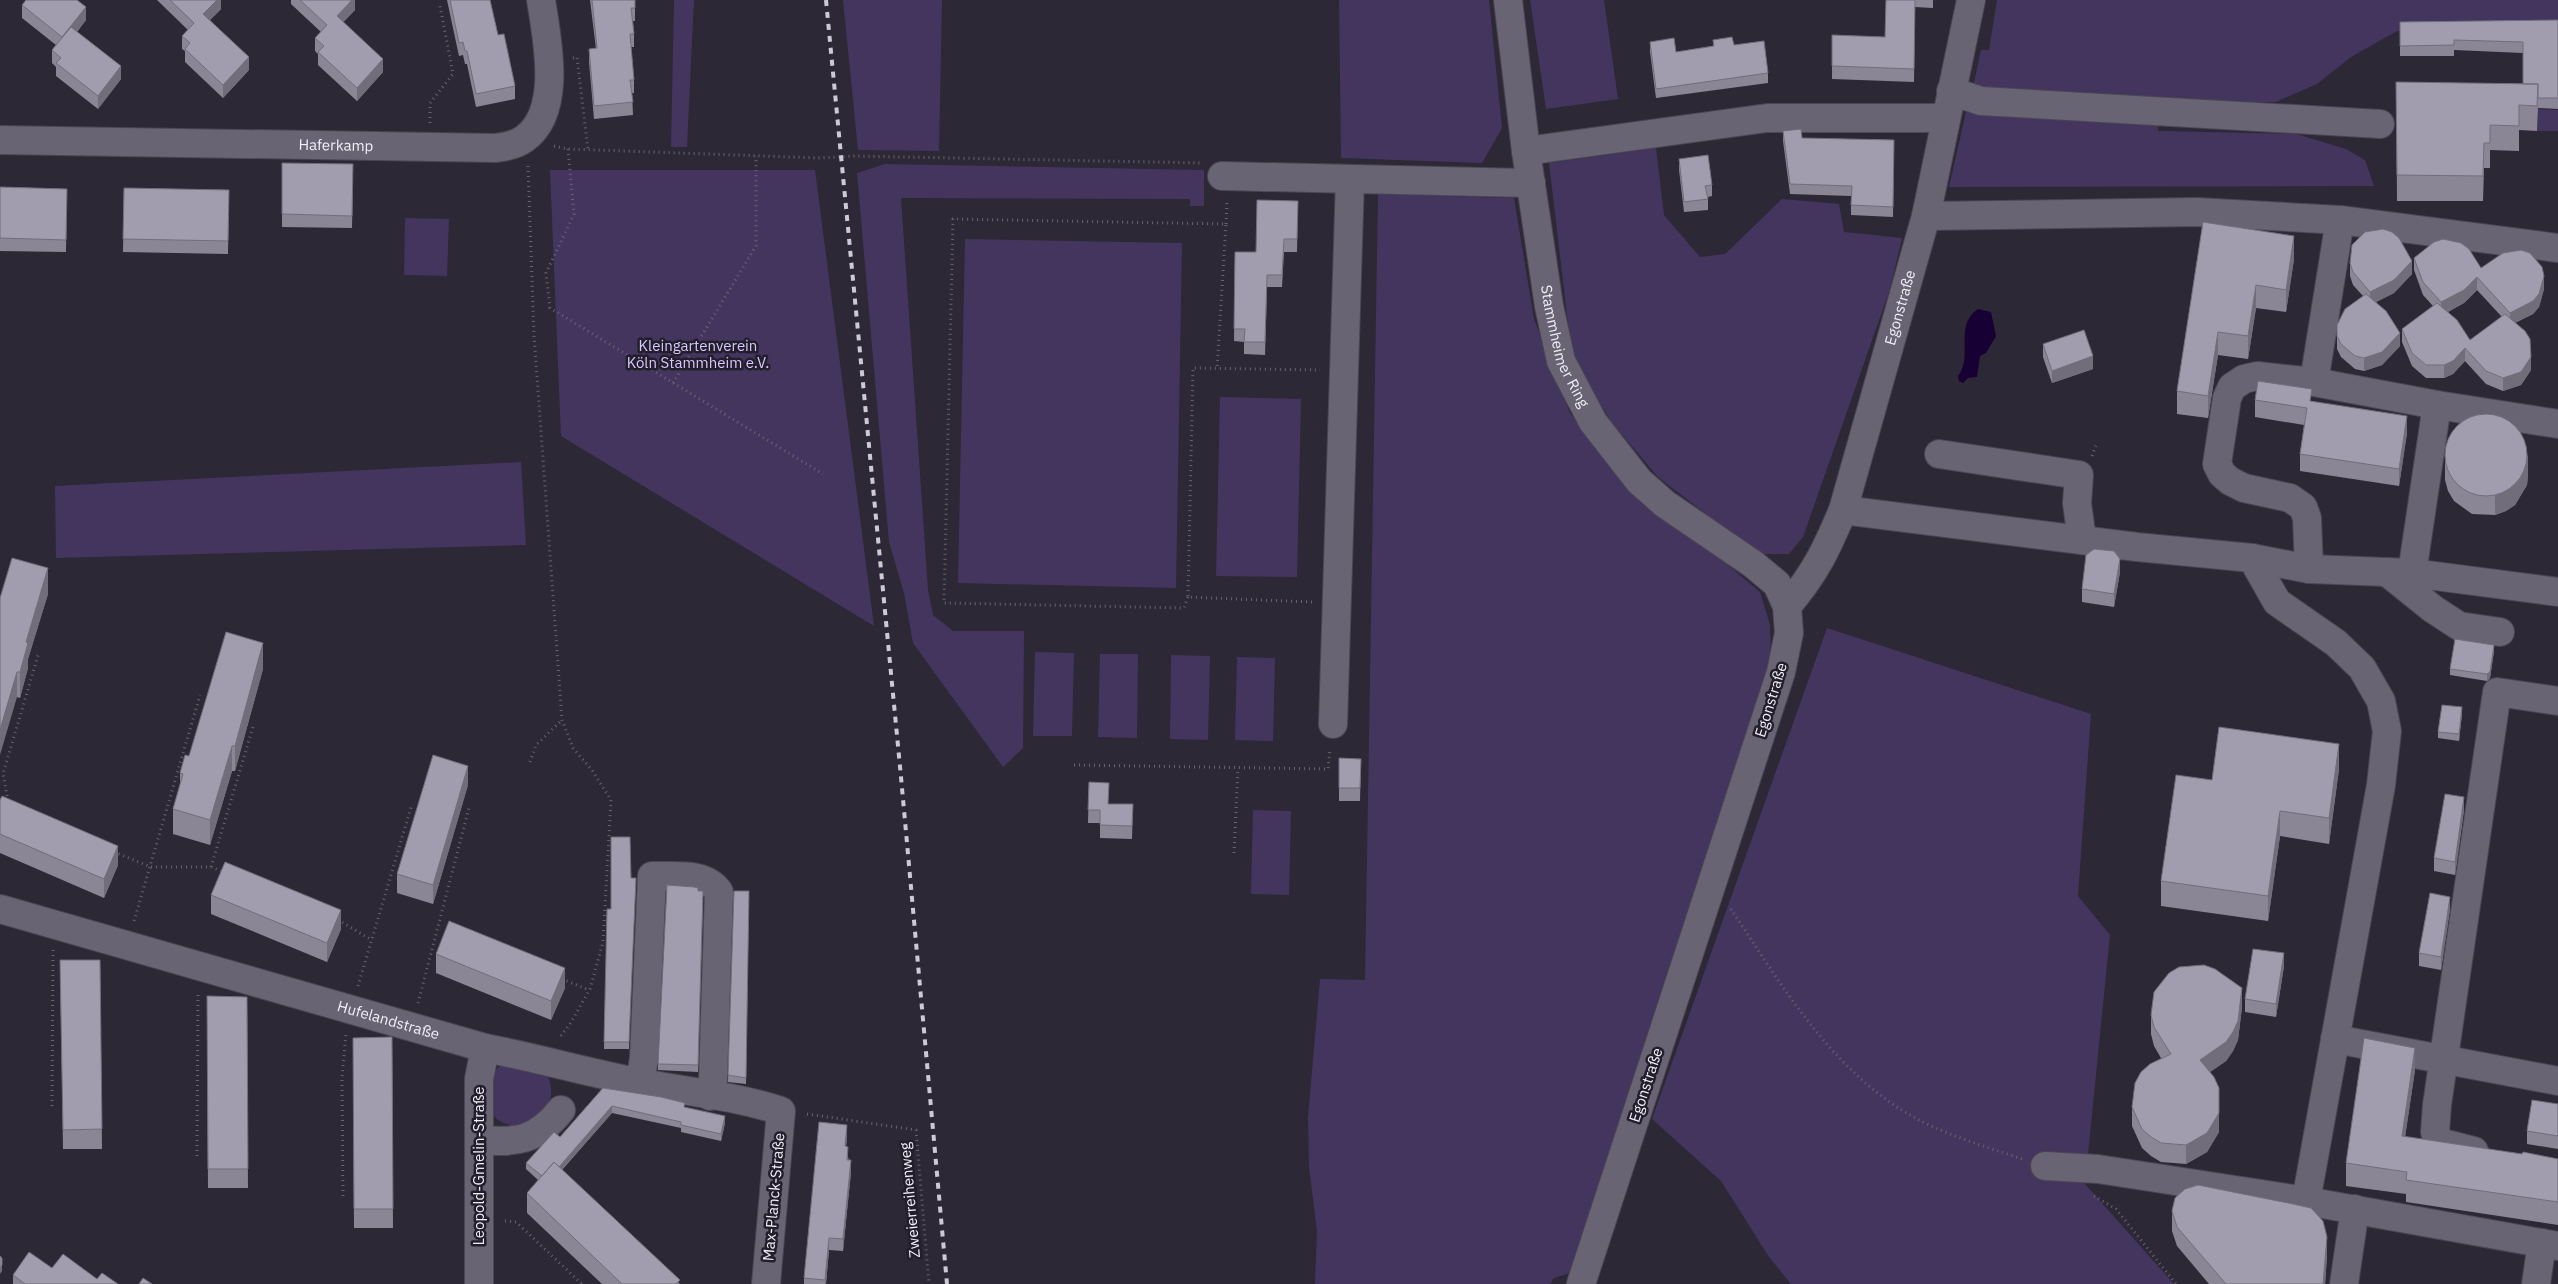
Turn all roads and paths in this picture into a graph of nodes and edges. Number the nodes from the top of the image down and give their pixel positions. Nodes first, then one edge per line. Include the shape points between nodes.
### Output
1 (541, 0) edge
2 (1508, 0) edge
3 (1971, 0) edge
4 (440, 6) dead end
5 (549, 60) junction
6 (1951, 92) junction
7 (1945, 118) junction
8 (2380, 124) dead end
9 (525, 139) junction
10 (0, 140) edge
11 (431, 147) junction
12 (568, 149) junction
13 (588, 150) junction
14 (1526, 151) junction
15 (756, 156) junction
16 (1222, 176) joint
17 (1350, 179) junction
18 (1531, 183) junction
19 (1926, 216) junction
20 (2340, 220) junction
21 (2558, 248) edge
22 (1217, 369) junction
23 (1344, 371) junction
24 (2314, 382) junction
25 (673, 383) junction
26 (2437, 405) junction
27 (2558, 424) edge
28 (1939, 454) dead end
29 (823, 474) dead end
30 (1843, 510) junction
31 (2082, 540) junction
32 (2252, 558) junction
33 (2309, 569) junction
34 (2399, 573) junction
35 (2558, 592) edge
36 (1188, 597) junction
37 (1337, 602) junction
38 (1787, 606) junction
39 (2500, 632) dead end
40 (39, 652) dead end
41 (200, 695) dead end
42 (2558, 701) edge
43 (562, 720) junction
44 (1333, 724) joint
45 (253, 727) dead end
46 (530, 762) dead end
47 (1074, 765) dead end
48 (1238, 768) junction
49 (2, 783) edge
50 (412, 804) dead end
51 (469, 808) dead end
52 (10, 809) edge
53 (107, 849) edge
54 (1234, 853) dead end
55 (151, 867) junction
56 (211, 867) junction
57 (228, 874) edge
58 (1709, 892) junction
59 (0, 909) edge
60 (332, 918) edge
61 (133, 922) dead end
62 (56, 926) junction
63 (372, 940) junction
64 (198, 966) junction
65 (554, 976) edge
66 (589, 990) junction
67 (353, 1000) junction
68 (416, 1008) dead end
69 (2335, 1040) junction
70 (485, 1048) junction
71 (550, 1061) junction
72 (2444, 1061) junction
73 (2558, 1081) edge
74 (640, 1083) junction
75 (710, 1096) junction
76 (52, 1106) dead end
77 (560, 1110) dead end
78 (781, 1110) junction
79 (479, 1140) junction
80 (197, 1156) dead end
81 (2498, 1156) edge
82 (2045, 1166) joint
83 (2092, 1195) dead end
84 (343, 1196) dead end
85 (2306, 1201) junction
86 (2355, 1209) junction
87 (479, 1217) junction
88 (2550, 1244) edge
89 (479, 1284) edge
90 (582, 1284) edge
91 (766, 1284) edge
92 (929, 1284) edge
93 (1581, 1284) edge
94 (2176, 1284) edge
95 (2344, 1284) edge
96 (2536, 1284) edge

1 - 5 street
2 - 14 street, Stammheimer Ring
3 - 6 street, Egonstraße
4 - 11 path via 454,74 430,103
5 - 9 street via 544,113
5 - 13 path via 577,57
6 - 7 street, Egonstraße
6 - 8 street via 1981,101
7 - 14 street via 1767,118
7 - 19 street, Egonstraße
9 - 11 street, Haferkamp via 495,148
9 - 12 path
9 - 43 path via 534,335
10 - 11 street, Haferkamp
12 - 13 path
12 - 25 path via 574,214 546,273 550,308
13 - 15 path
14 - 18 street, Stammheimer Ring
15 - 16 path via 1212,164
15 - 25 path via 756,246
16 - 17 street
17 - 18 street
17 - 23 street
18 - 38 street, Stammheimer Ring via 1549,306 1561,361 1592,422 1639,481 1665,504 1777,584
19 - 20 street via 2197,212
19 - 30 street, Egonstraße
20 - 21 street
20 - 24 street
22 - 23 path
22 - 36 path via 1193,368
22 - 36 path via 1226,224 953,219 944,603 1184,608
23 - 37 street
24 - 26 street
24 - 33 street via 2257,376 2232,387 2227,398 2217,464 2230,482 2290,498 2303,507 2307,518
25 - 29 path
26 - 27 street
26 - 34 street
28 - 31 street via 2079,474 2077,503
30 - 31 street
30 - 38 street, Egonstraße via 1826,551 1808,582
31 - 32 street
32 - 33 street
32 - 69 street via 2277,602 2336,643 2362,668 2381,701 2387,731 2381,785
33 - 34 street
34 - 35 street
34 - 39 street via 2433,609 2459,626
36 - 37 path
37 - 44 street
38 - 58 street, Egonstraße via 1789,633 1781,672
40 - 49 path
41 - 55 path
42 - 72 street via 2498,692
43 - 46 path via 536,745
43 - 66 path via 573,748 592,770 610,800 604,942
44 - 48 path via 1328,770
45 - 56 path
47 - 48 path
48 - 54 path
49 - 52 path
50 - 63 path
51 - 68 path
53 - 55 path
55 - 56 path
55 - 61 path
56 - 57 path
58 - 82 path via 1727,902 1803,1014 1839,1057 1875,1092 1918,1119 1958,1138
58 - 93 street, Egonstraße
59 - 62 street, Hufelandstraße
60 - 63 path
62 - 64 street, Hufelandstraße
62 - 76 path via 51,962
63 - 67 path
64 - 67 street, Hufelandstraße
64 - 80 path
65 - 66 path
66 - 71 path via 558,1038
67 - 70 street, Hufelandstraße
67 - 84 path via 342,1077
69 - 72 street
69 - 85 street
70 - 71 street, Hufelandstraße
70 - 79 street, Leopold-Gmelin-Straße via 479,1079
71 - 74 street, Hufelandstraße
72 - 73 street
72 - 81 street via 2436,1138 2444,1145
74 - 75 street, Hufelandstraße
74 - 75 street via 644,1058 652,876 703,878 715,885 719,892
75 - 78 street, Hufelandstraße via 751,1101
77 - 79 street via 548,1126 528,1138 506,1142
78 - 91 street, Max-Planck-Straße
78 - 92 path, Zweierreihenweg via 916,1130
79 - 87 street, Leopold-Gmelin-Straße
82 - 85 street via 2098,1169
83 - 94 path via 2116,1209
85 - 86 street
86 - 88 street
86 - 95 street
87 - 89 street, Leopold-Gmelin-Straße
87 - 90 path via 516,1222
88 - 96 street

